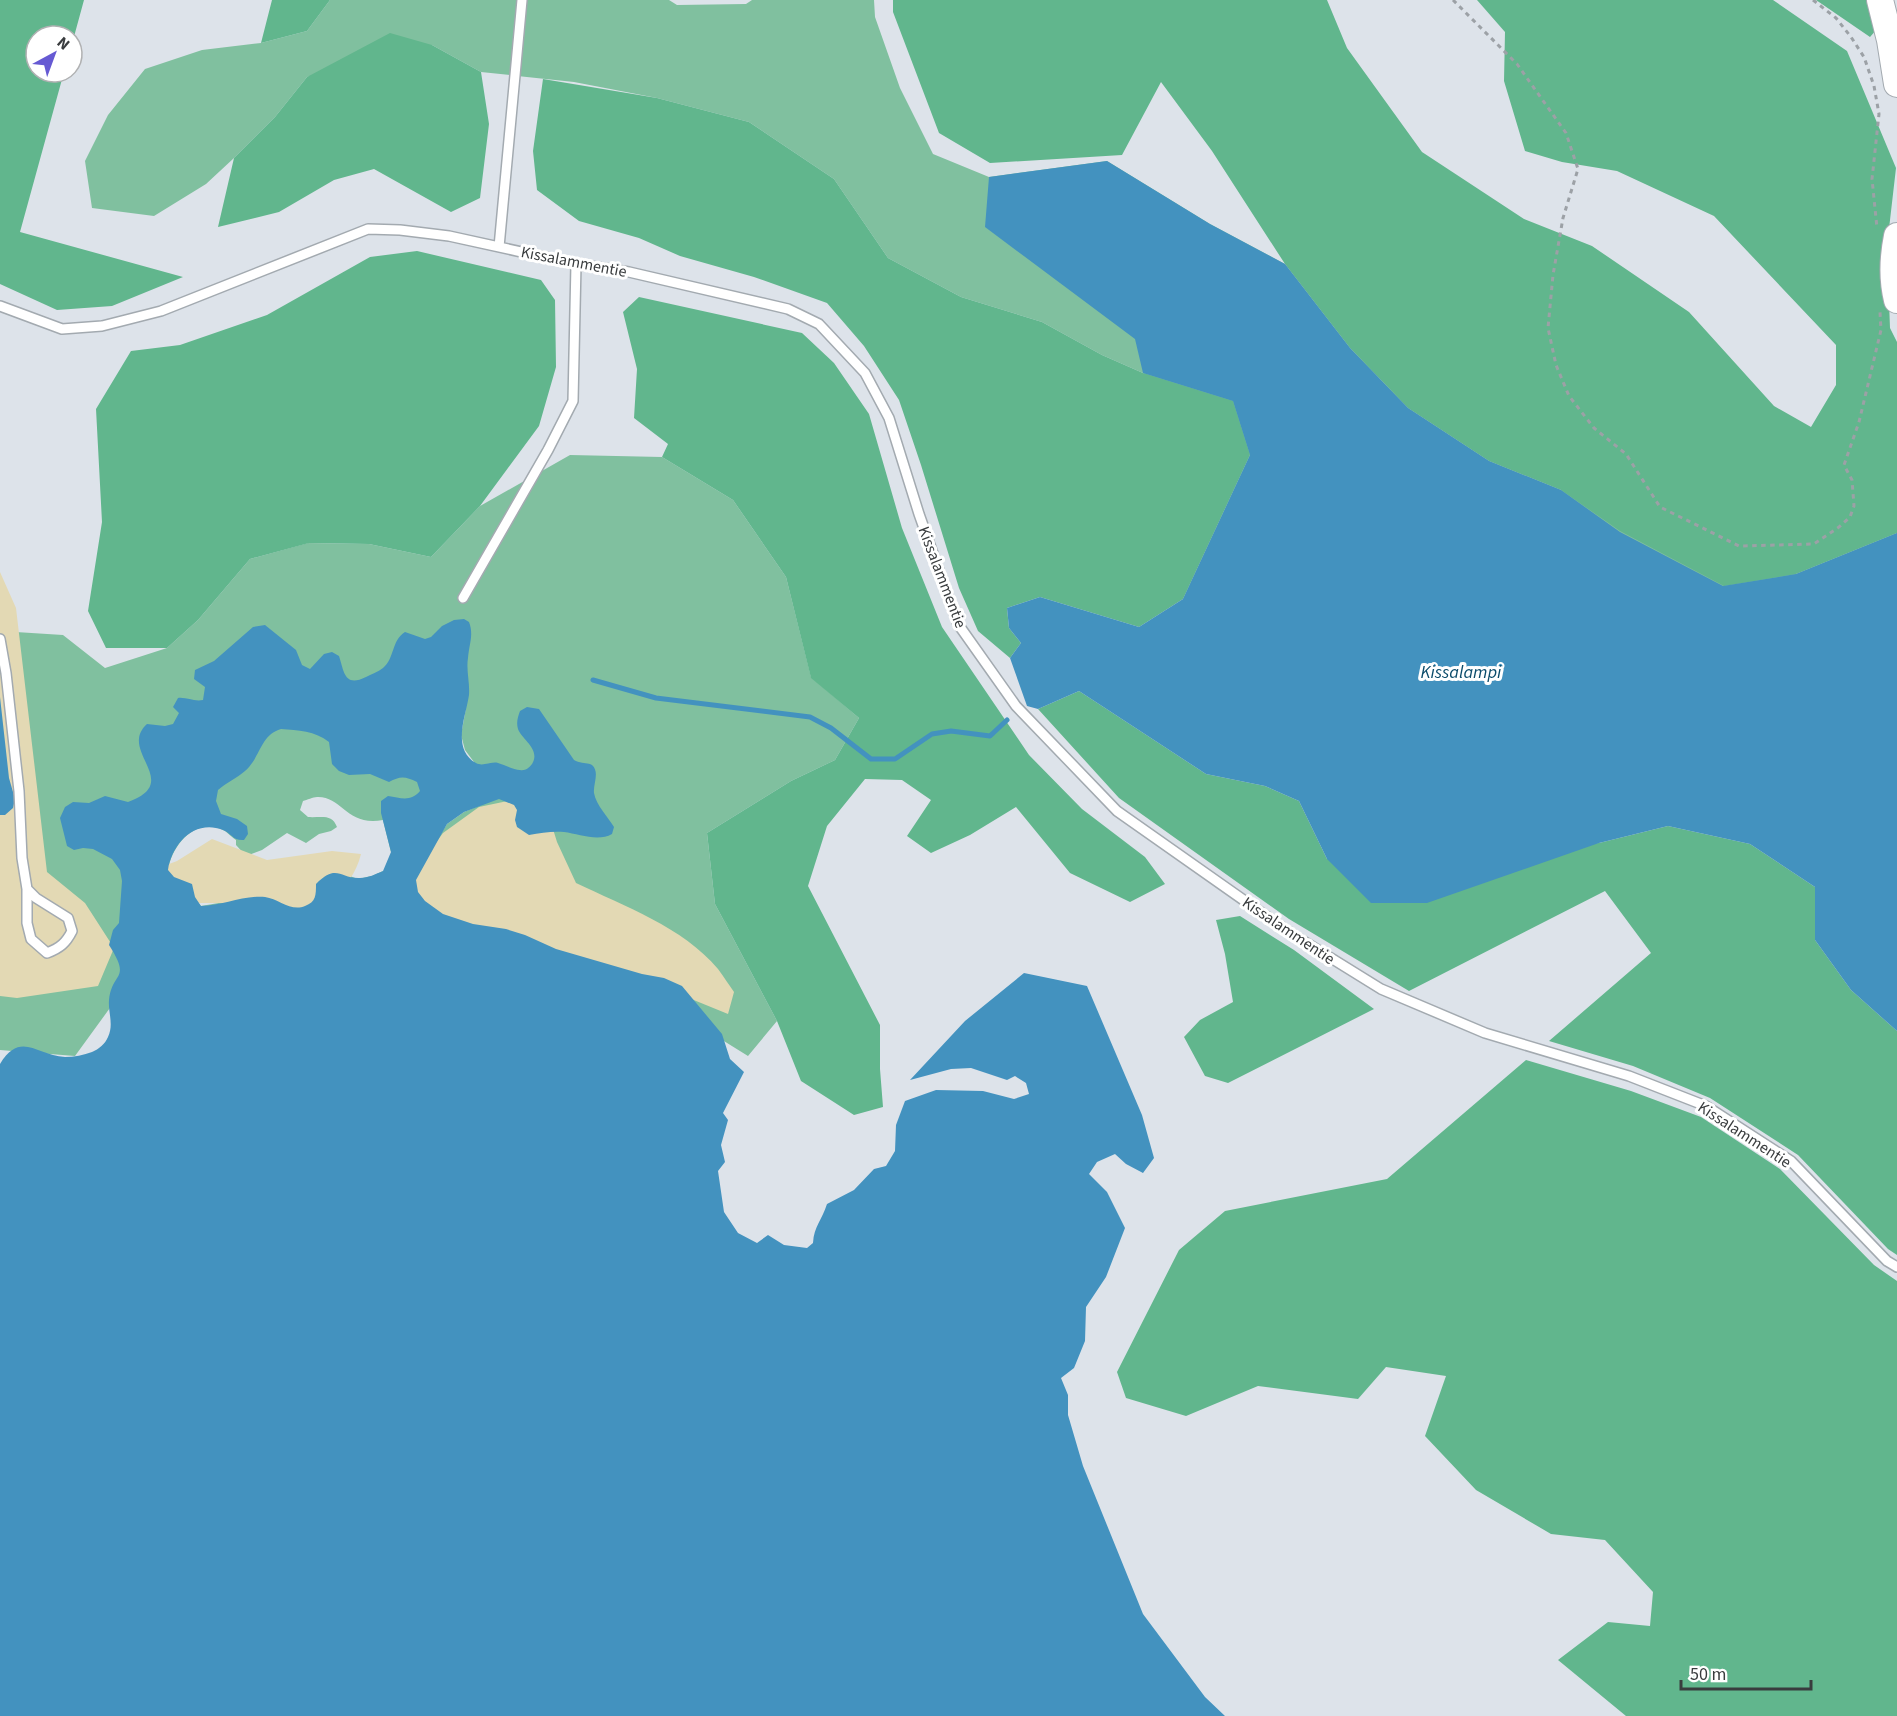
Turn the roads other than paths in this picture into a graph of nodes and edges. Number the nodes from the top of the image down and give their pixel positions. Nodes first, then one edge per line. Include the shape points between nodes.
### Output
1 (522, 0) edge
2 (1880, 0) edge
3 (1897, 84) edge
4 (1887, 234) edge
5 (499, 247) junction
6 (576, 264) junction
7 (0, 306) edge
8 (1889, 306) edge
9 (463, 598) dead end
10 (0, 639) edge
11 (27, 889) junction
12 (1897, 1267) edge

1 - 5 lane
2 - 3 street
4 - 8 street via 1894,247
5 - 6 lane, Kissalammentie
5 - 7 lane, Kissalammentie via 448,236 368,229 161,311 102,326 62,329
6 - 9 lane via 573,401
6 - 12 lane, Kissalammentie via 629,272 788,309 819,324 865,373 889,418 958,624 1016,706 1117,811 1289,932 1381,989 1485,1033 1629,1076 1706,1106 1791,1161
10 - 11 lane
11 - 11 lane via 68,918 72,931 57,950 47,952 31,939

